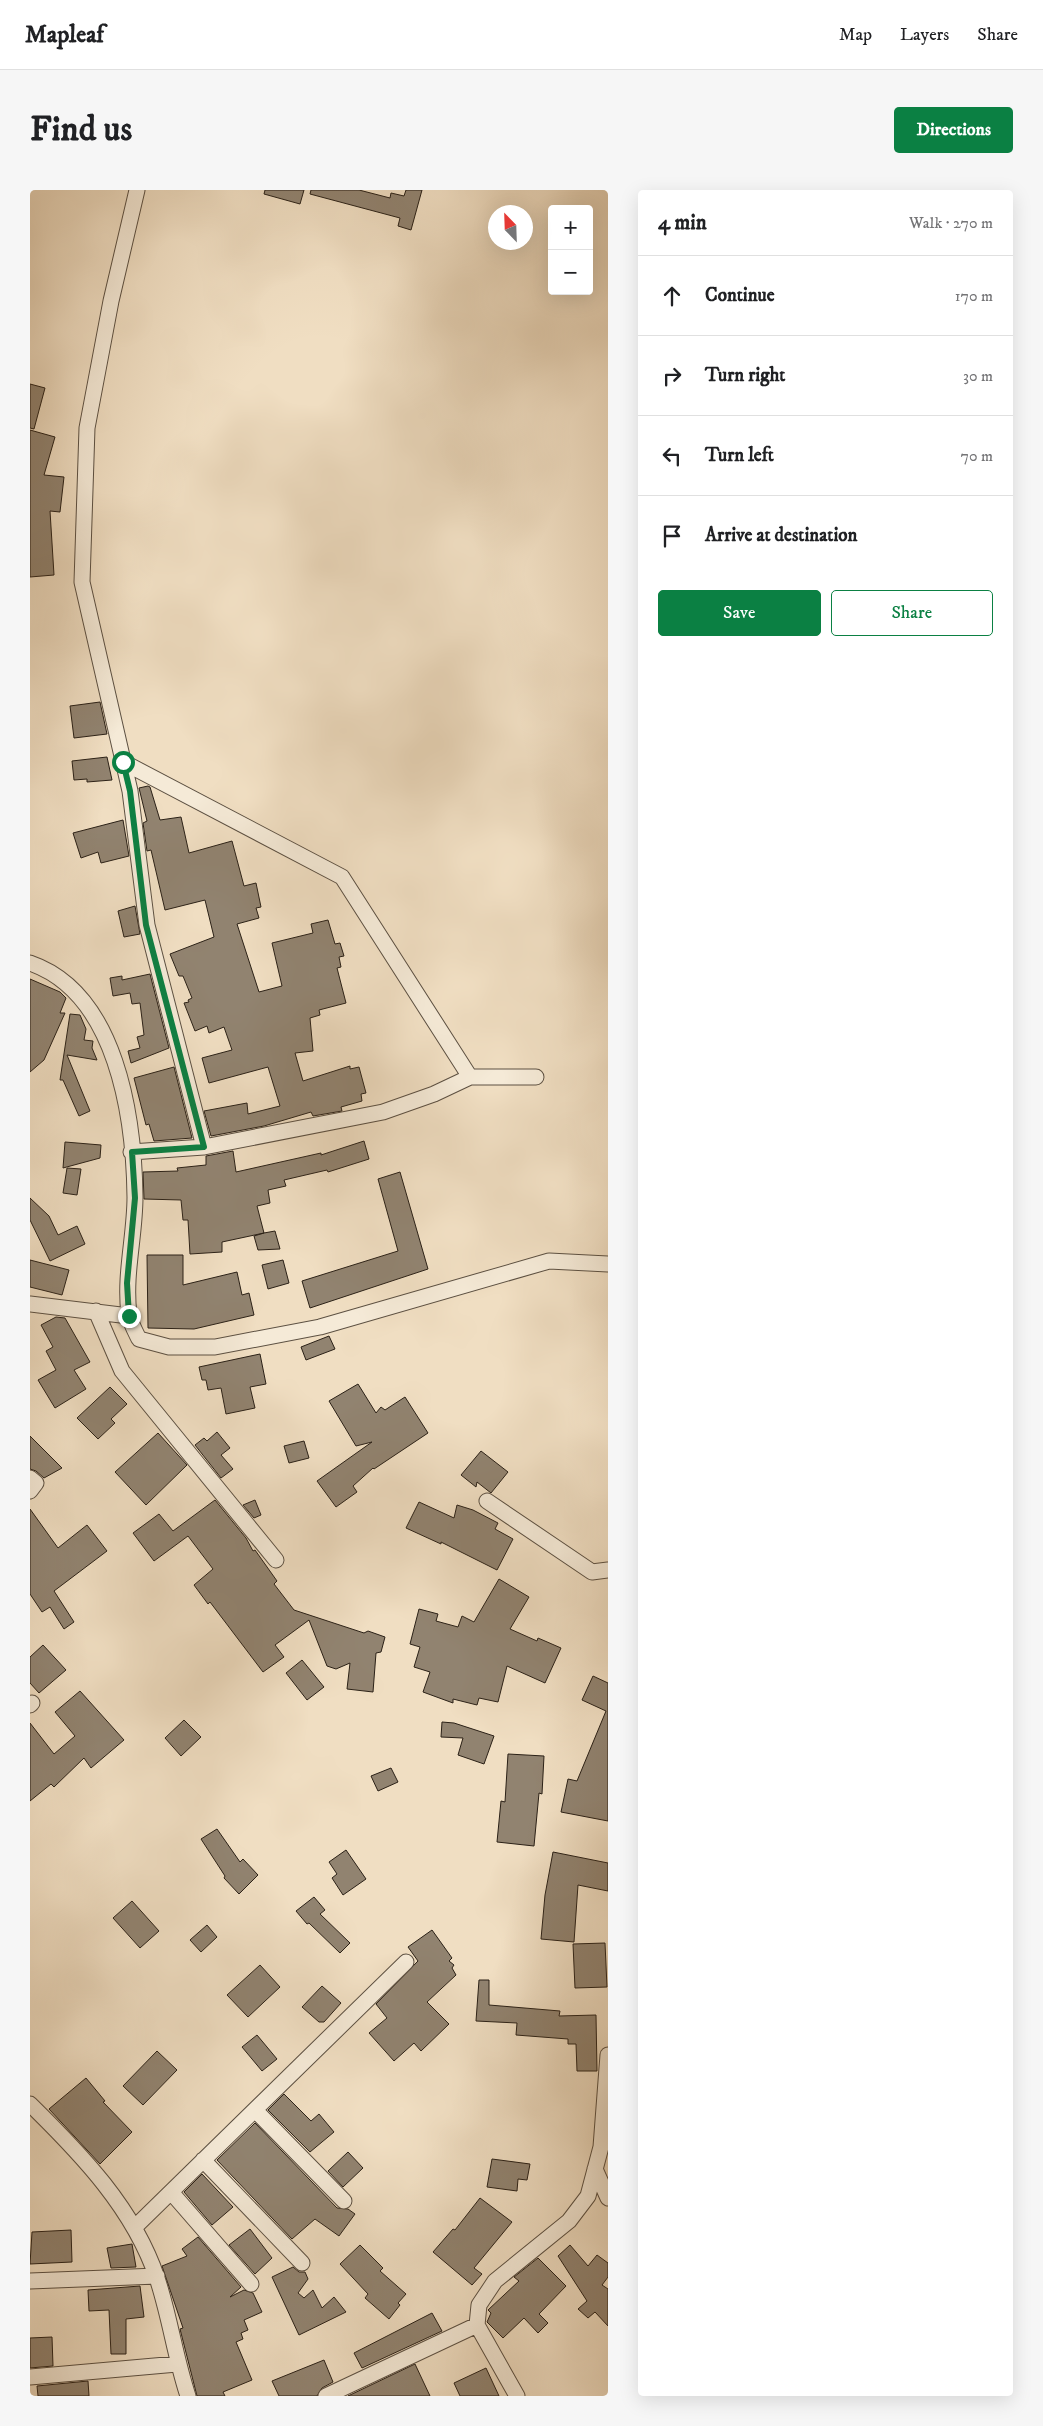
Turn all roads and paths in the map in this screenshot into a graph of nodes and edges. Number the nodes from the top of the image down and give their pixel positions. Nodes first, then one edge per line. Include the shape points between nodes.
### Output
1 (137, 190) edge
2 (123, 762) junction
3 (30, 963) edge
4 (470, 1076) junction
5 (536, 1077) dead end
6 (204, 1147) junction
7 (132, 1152) junction
8 (608, 1264) edge
9 (30, 1304) edge
10 (96, 1310) junction
11 (129, 1316) junction
12 (30, 1478) edge
13 (30, 1491) edge
14 (487, 1501) dead end
15 (276, 1560) dead end
16 (608, 1570) edge
17 (406, 1962) dead end
18 (608, 2055) edge
19 (30, 2104) edge
20 (255, 2110) junction
21 (203, 2160) junction
22 (595, 2169) junction
23 (171, 2192) junction
24 (608, 2198) edge
25 (344, 2201) dead end
26 (135, 2227) junction
27 (302, 2263) dead end
28 (157, 2276) junction
29 (30, 2281) edge
30 (251, 2284) dead end
31 (477, 2325) junction
32 (177, 2364) junction
33 (30, 2377) edge
34 (188, 2396) edge
35 (326, 2396) edge
36 (518, 2396) edge

1 - 2 street via 111,301 87,428 82,582
2 - 4 street via 342,877
2 - 6 street via 130,791 146,925
3 - 7 street via 44,968 73,990 92,1011 113,1055 129,1116
4 - 5 street
4 - 6 street via 434,1094 384,1112
6 - 7 street
7 - 11 street via 135,1198 127,1283
8 - 11 street via 550,1261 320,1327 215,1347 169,1348 139,1339
9 - 10 street
10 - 11 street
10 - 15 street via 122,1371
12 - 13 street via 36,1483
14 - 16 street via 592,1572
17 - 20 street
18 - 22 street via 601,2147
19 - 26 street via 78,2152
20 - 21 street
20 - 25 street
21 - 23 street
21 - 27 street
22 - 24 street
22 - 31 street via 588,2196 569,2221 495,2282 479,2305
23 - 26 street
23 - 30 street
26 - 28 street
28 - 29 street
28 - 32 street via 168,2313
31 - 35 street
31 - 36 street
32 - 33 street
32 - 34 street

